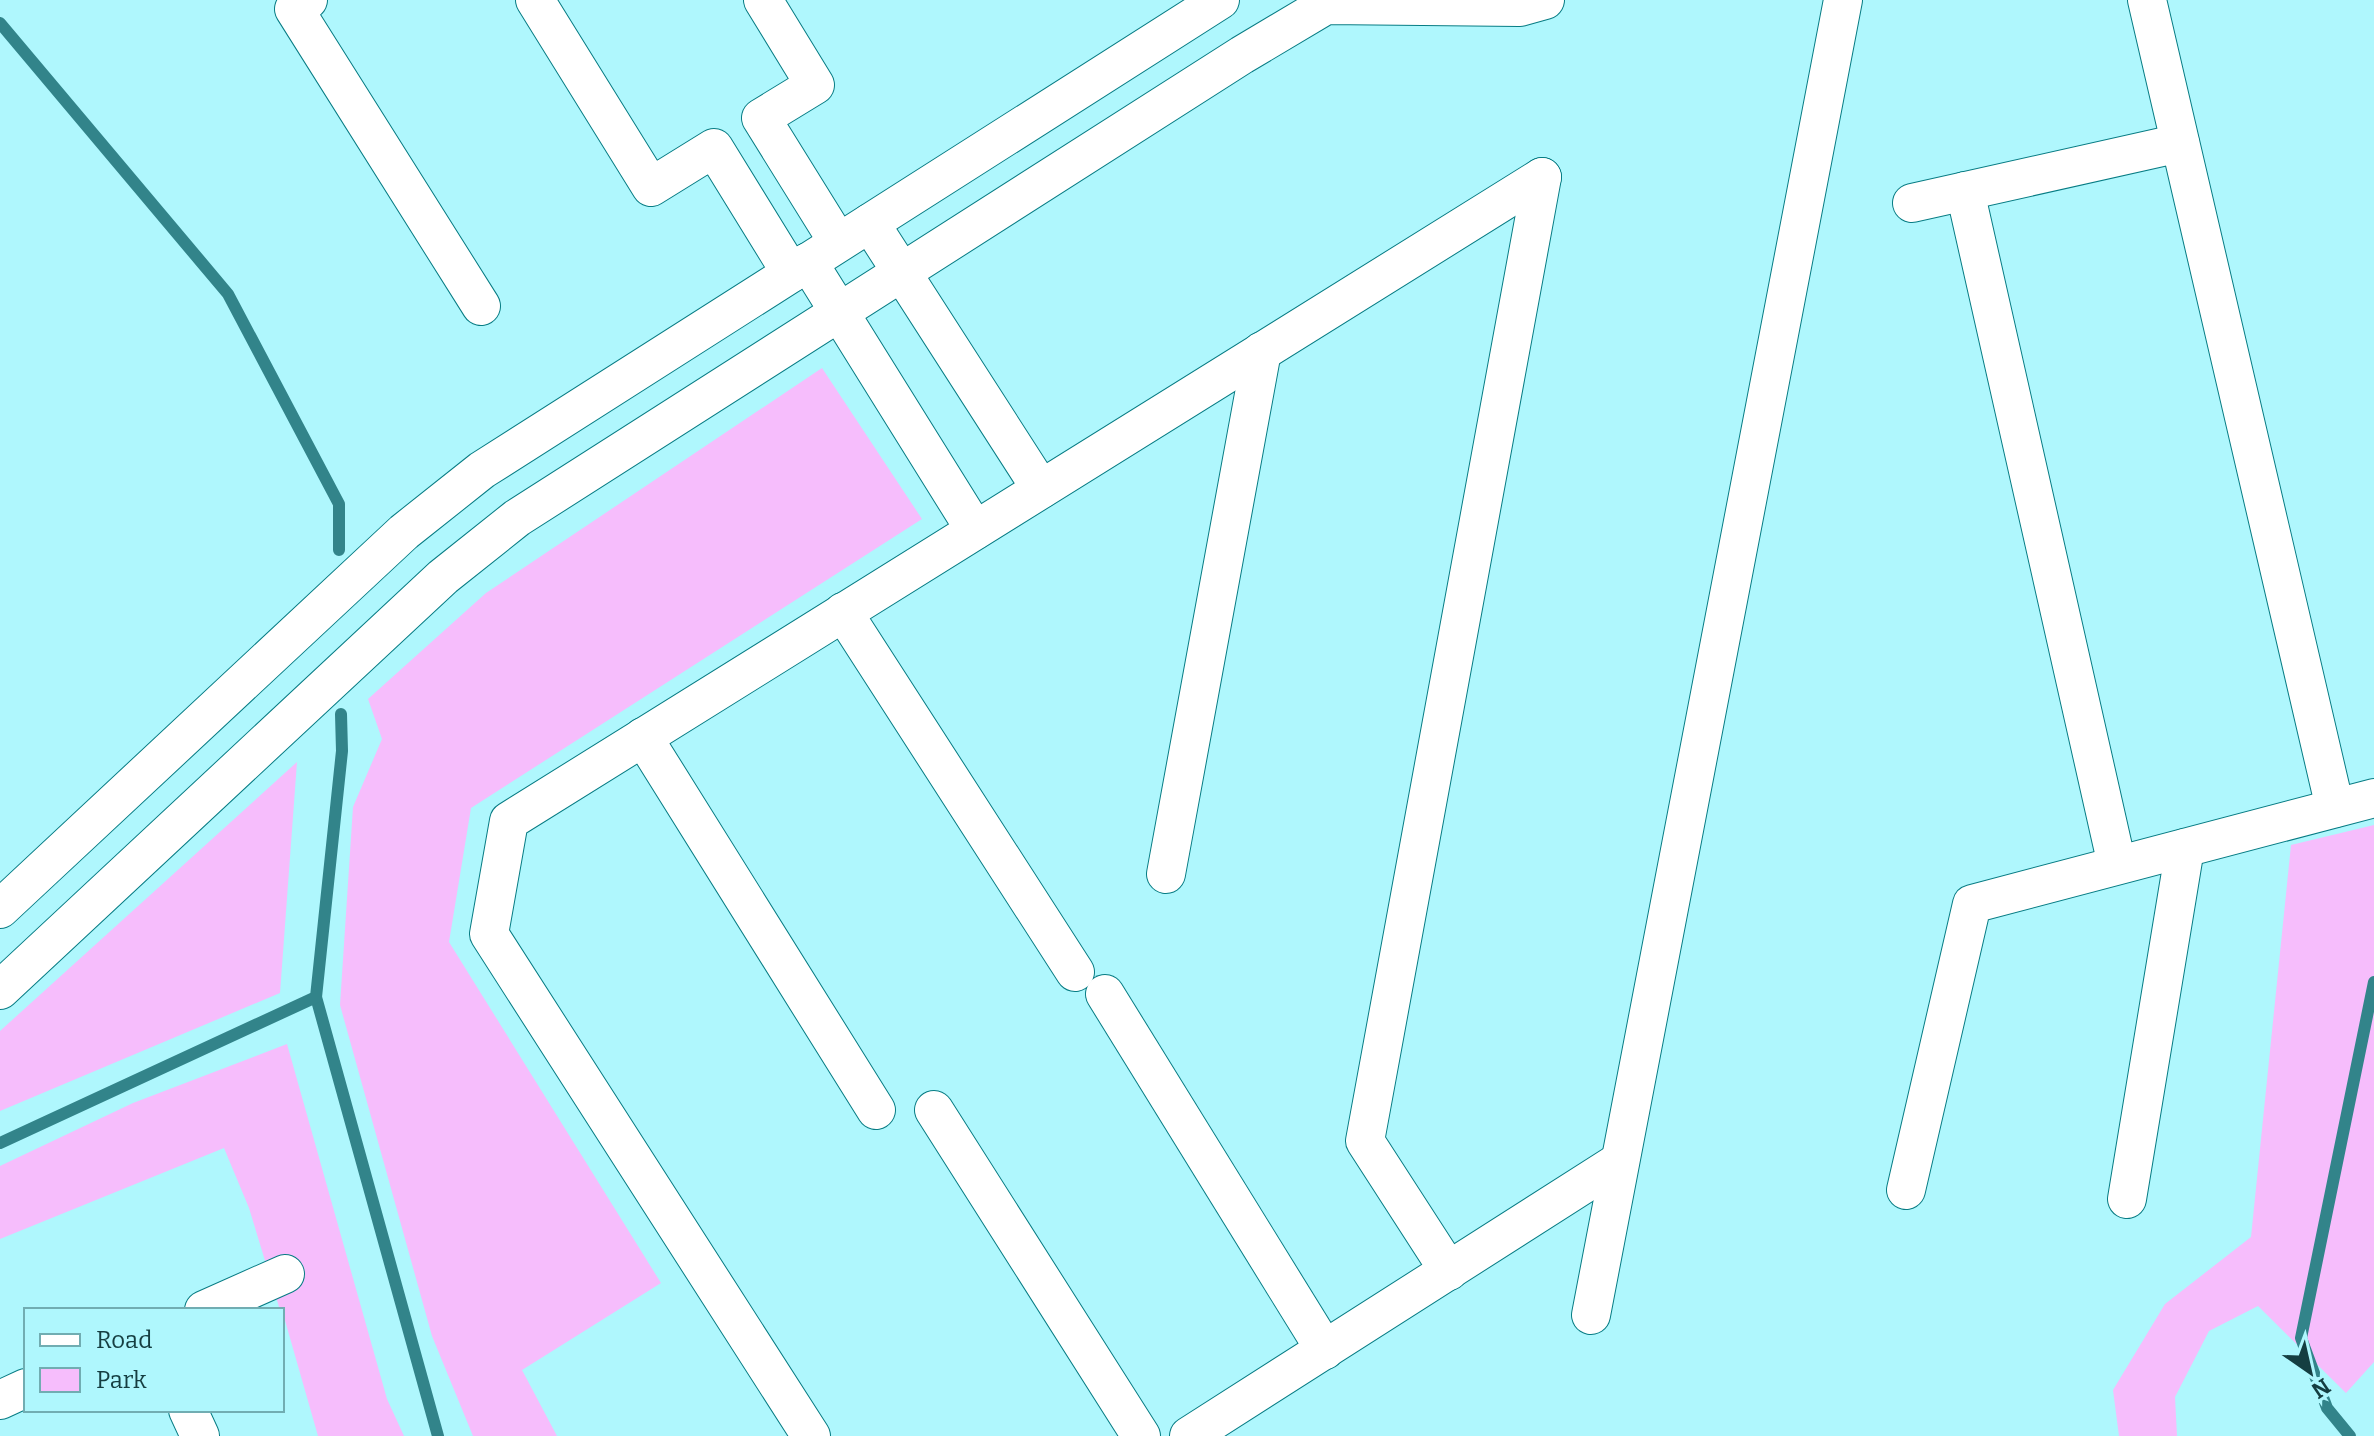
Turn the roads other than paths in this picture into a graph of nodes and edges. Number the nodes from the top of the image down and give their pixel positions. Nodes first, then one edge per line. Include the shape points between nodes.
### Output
1 (308, 0) edge
2 (535, 0) edge
3 (763, 0) edge
4 (1220, 0) edge
5 (1545, 0) edge
6 (1843, 0) edge
7 (2147, 0) edge
8 (761, 118) junction
9 (2180, 143) junction
10 (714, 148) junction
11 (1965, 191) junction
12 (1912, 203) dead end
13 (827, 250) junction
14 (901, 272) junction
15 (481, 306) dead end
16 (839, 312) junction
17 (1262, 351) junction
18 (1041, 489) junction
19 (975, 530) junction
20 (843, 612) junction
21 (643, 737) junction
22 (2374, 798) edge
23 (2335, 808) junction
24 (2185, 848) junction
25 (2117, 865) junction
26 (1166, 874) dead end
27 (0, 909) edge
28 (0, 990) edge
29 (876, 1110) dead end
30 (934, 1110) dead end
31 (1620, 1161) junction
32 (1906, 1190) dead end
33 (2127, 1199) dead end
34 (1449, 1271) junction
35 (285, 1274) dead end
36 (208, 1308) edge
37 (1591, 1315) dead end
38 (1325, 1350) junction
39 (24, 1389) edge
40 (0, 1400) edge
41 (189, 1412) edge
42 (200, 1436) edge
43 (811, 1436) edge
44 (1141, 1436) edge
45 (1189, 1436) edge

1 - 15 street via 294,9
2 - 10 street via 651,187
3 - 8 street via 815,85
4 - 13 street
5 - 14 street via 1520,7 1326,5
6 - 31 street
7 - 9 street
8 - 10 street
8 - 13 street
9 - 11 street
9 - 23 street
10 - 13 street
11 - 12 street
11 - 25 street
13 - 14 street
13 - 16 street
13 - 27 street via 482,470 404,532
14 - 16 street
14 - 18 street
16 - 19 street
16 - 28 street via 517,518 443,577
17 - 18 street
17 - 26 street
17 - 34 street via 1542,177 1365,1141
18 - 19 street
19 - 20 street
20 - 21 street
20 - 38 street
21 - 29 street
21 - 43 street via 509,821 489,934
22 - 23 street
23 - 24 street
24 - 25 street
24 - 33 street
25 - 32 street via 1972,904
30 - 44 street
31 - 34 street
31 - 37 street
34 - 38 street
35 - 36 street
38 - 45 street
39 - 40 street
41 - 42 street

